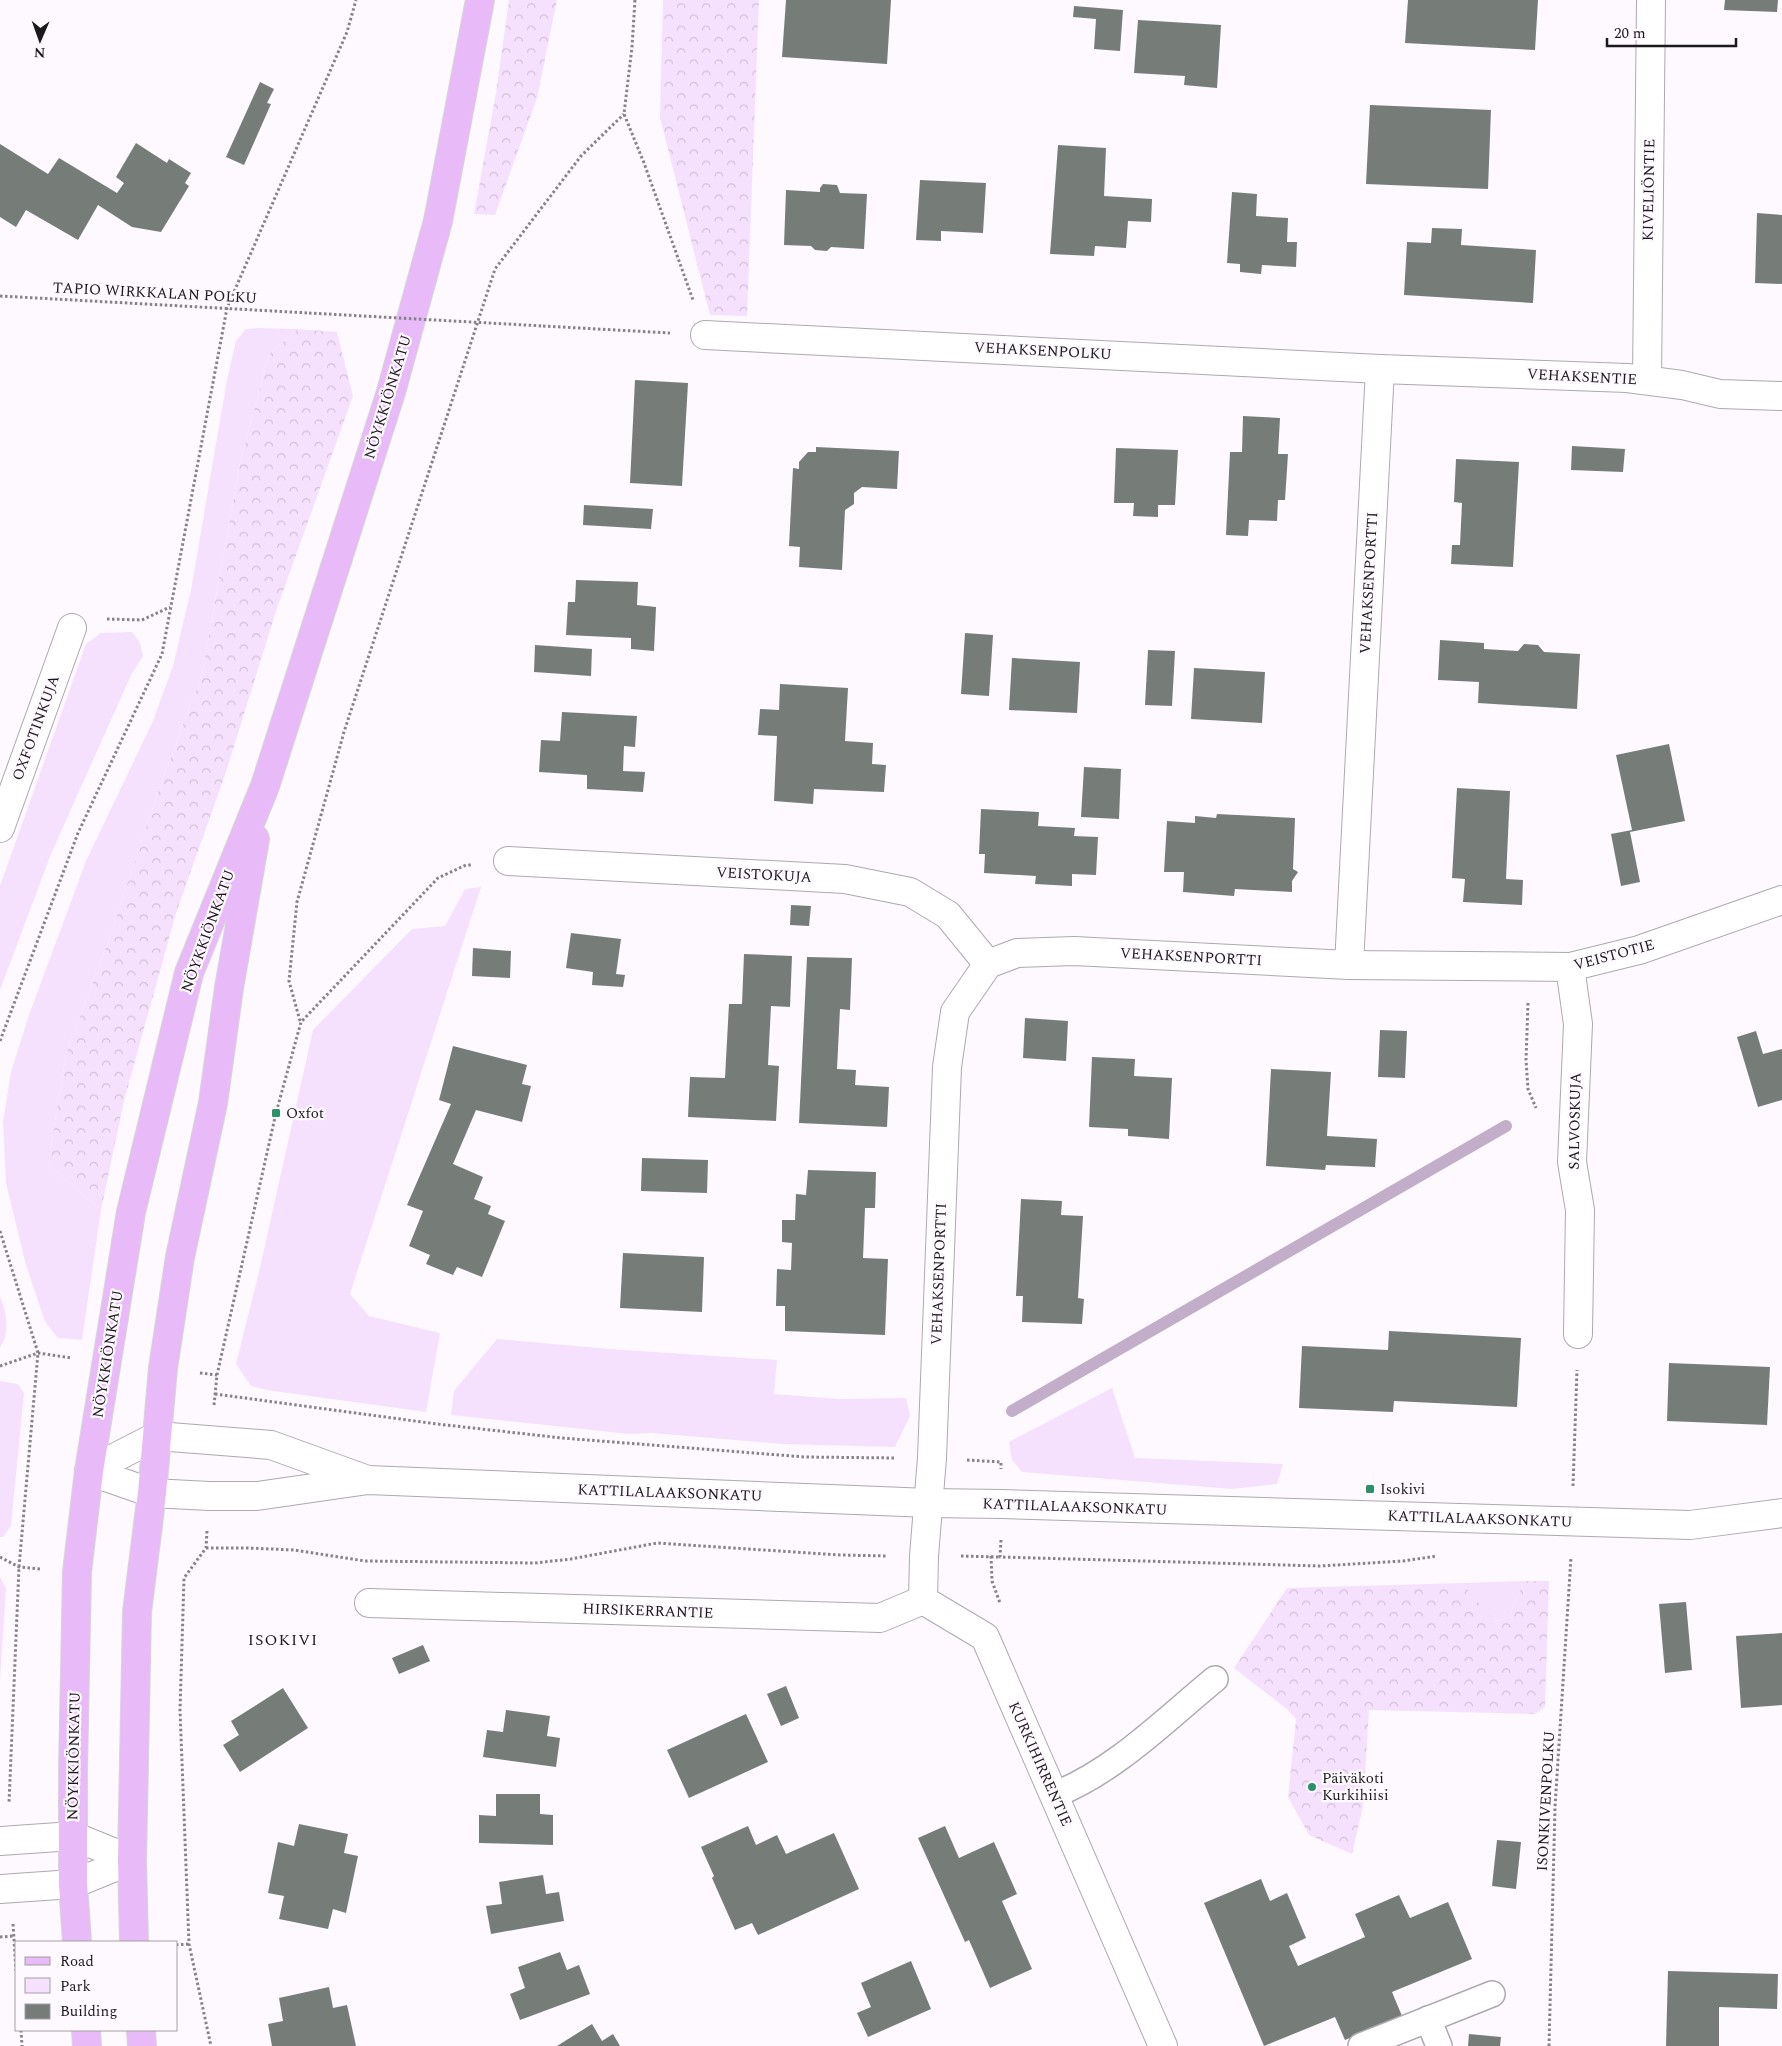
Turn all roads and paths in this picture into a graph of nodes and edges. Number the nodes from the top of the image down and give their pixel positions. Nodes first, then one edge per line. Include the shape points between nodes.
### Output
1 (356, 0) edge
2 (480, 0) edge
3 (635, 0) edge
4 (1651, 0) edge
5 (624, 114) junction
6 (0, 296) edge
7 (227, 308) junction
8 (705, 334) junction
9 (1380, 369) junction
10 (1647, 380) junction
11 (1782, 396) edge
12 (170, 607) junction
13 (72, 628) joint
14 (265, 786) junction
15 (0, 828) edge
16 (508, 861) joint
17 (1782, 900) edge
18 (988, 964) junction
19 (1348, 965) junction
20 (1529, 968) junction
21 (1570, 968) junction
22 (300, 1022) junction
23 (0, 1041) edge
24 (1538, 1112) dead end
25 (0, 1231) edge
26 (1578, 1334) joint
27 (38, 1353) junction
28 (0, 1366) edge
29 (215, 1394) dead end
30 (157, 1436) junction
31 (89, 1470) junction
32 (368, 1480) junction
33 (152, 1494) junction
34 (929, 1504) junction
35 (1782, 1513) edge
36 (1571, 1522) junction
37 (924, 1556) junction
38 (1000, 1557) dead end
39 (1571, 1557) dead end
40 (923, 1600) junction
41 (369, 1603) dead end
42 (1215, 1679) dead end
43 (1054, 1794) junction
44 (73, 1836) junction
45 (5, 1840) edge
46 (132, 1860) junction
47 (73, 1884) junction
48 (5, 1889) edge
49 (14, 1936) junction
50 (0, 1937) edge
51 (77, 1941) edge
52 (134, 1941) edge
53 (189, 1944) junction
54 (178, 1945) edge
55 (15, 1949) edge
56 (1492, 1994) dead end
57 (1428, 2019) junction
58 (21, 2031) edge
59 (86, 2031) edge
60 (141, 2031) edge
61 (22, 2046) edge
62 (87, 2046) edge
63 (142, 2046) edge
64 (211, 2046) edge
65 (1163, 2046) edge
66 (1361, 2046) edge
67 (1439, 2046) edge
68 (1549, 2046) edge

1 - 7 path via 346,32
2 - 14 main road, NÖYKKIÖNKATU via 438,221 391,392
3 - 5 path
4 - 10 street, KIVELIÖNTIE
5 - 8 path
5 - 22 path via 581,156 495,269 344,732 296,902 289,981
6 - 7 path, TAPIO WIRKKALAN POLKU
7 - 8 path, TAPIO WIRKKALAN POLKU, bridge
7 - 12 path
8 - 9 street, VEHAKSENPOLKU
9 - 10 street, VEHAKSENTIE
9 - 19 street, VEHAKSENPORTTI
10 - 11 street, VEHAKSENTIE via 1720,394
12 - 13 path via 142,620 103,619
12 - 23 path via 162,654 78,833
13 - 15 street, OXFOTINKUJA
14 - 30 main road, NÖYKKIÖNKATU via 229,988 213,1103 180,1257 163,1368
14 - 31 main road, NÖYKKIÖNKATU via 189,973 132,1212
16 - 18 street, VEISTOKUJA via 845,879 910,892 948,915
16 - 22 path via 466,865 438,878
17 - 21 street, VEISTOTIE via 1640,950
18 - 19 street, VEHAKSENPORTTI via 1017,953 1074,951
18 - 34 street, VEHAKSENPORTTI via 955,1012 947,1067
19 - 20 street, VEISTOTIE
20 - 21 street, VEISTOTIE
20 - 24 path via 1526,1060 1528,1089
21 - 26 street, SALVOSKUJA via 1578,1024 1572,1162 1580,1210
22 - 29 path via 276,1113
25 - 27 path
26 - 36 path
27 - 28 path
27 - 45 path via 19,1568
30 - 31 street
30 - 32 street, KATTILALAAKSONKATU via 271,1445
30 - 33 main road, NÖYKKIÖNKATU
31 - 33 street, KATTILALAAKSONKATU
31 - 44 main road, NÖYKKIÖNKATU via 77,1572
32 - 33 street, KATTILALAAKSONKATU via 257,1496
32 - 34 street, KATTILALAAKSONKATU
33 - 46 main road, NÖYKKIÖNKATU via 137,1612
34 - 36 street, KATTILALAAKSONKATU
34 - 37 street
35 - 36 street, KATTILALAAKSONKATU via 1690,1525
37 - 38 path
37 - 40 street
37 - 53 path via 840,1555 657,1543 535,1563 366,1561 294,1550 206,1548 184,1578 180,1710
39 - 68 path, ISONKIVENPOLKU via 1555,1807
40 - 41 street, HIRSIKERRANTIE via 880,1618
40 - 43 street, KURKIHIRRENTIE via 985,1637
42 - 43 lane via 1107,1768 1076,1786
43 - 65 street, KURKIHIRRENTIE
44 - 45 street
44 - 46 street
44 - 47 main road, NÖYKKIÖNKATU
46 - 47 street
46 - 52 main road, NÖYKKIÖNKATU
47 - 48 street
47 - 51 main road, NÖYKKIÖNKATU
48 - 49 path
49 - 50 path
49 - 55 path
53 - 54 path
53 - 64 path
56 - 57 lane
57 - 66 lane
57 - 67 lane
58 - 61 path
59 - 62 main road
60 - 63 main road

